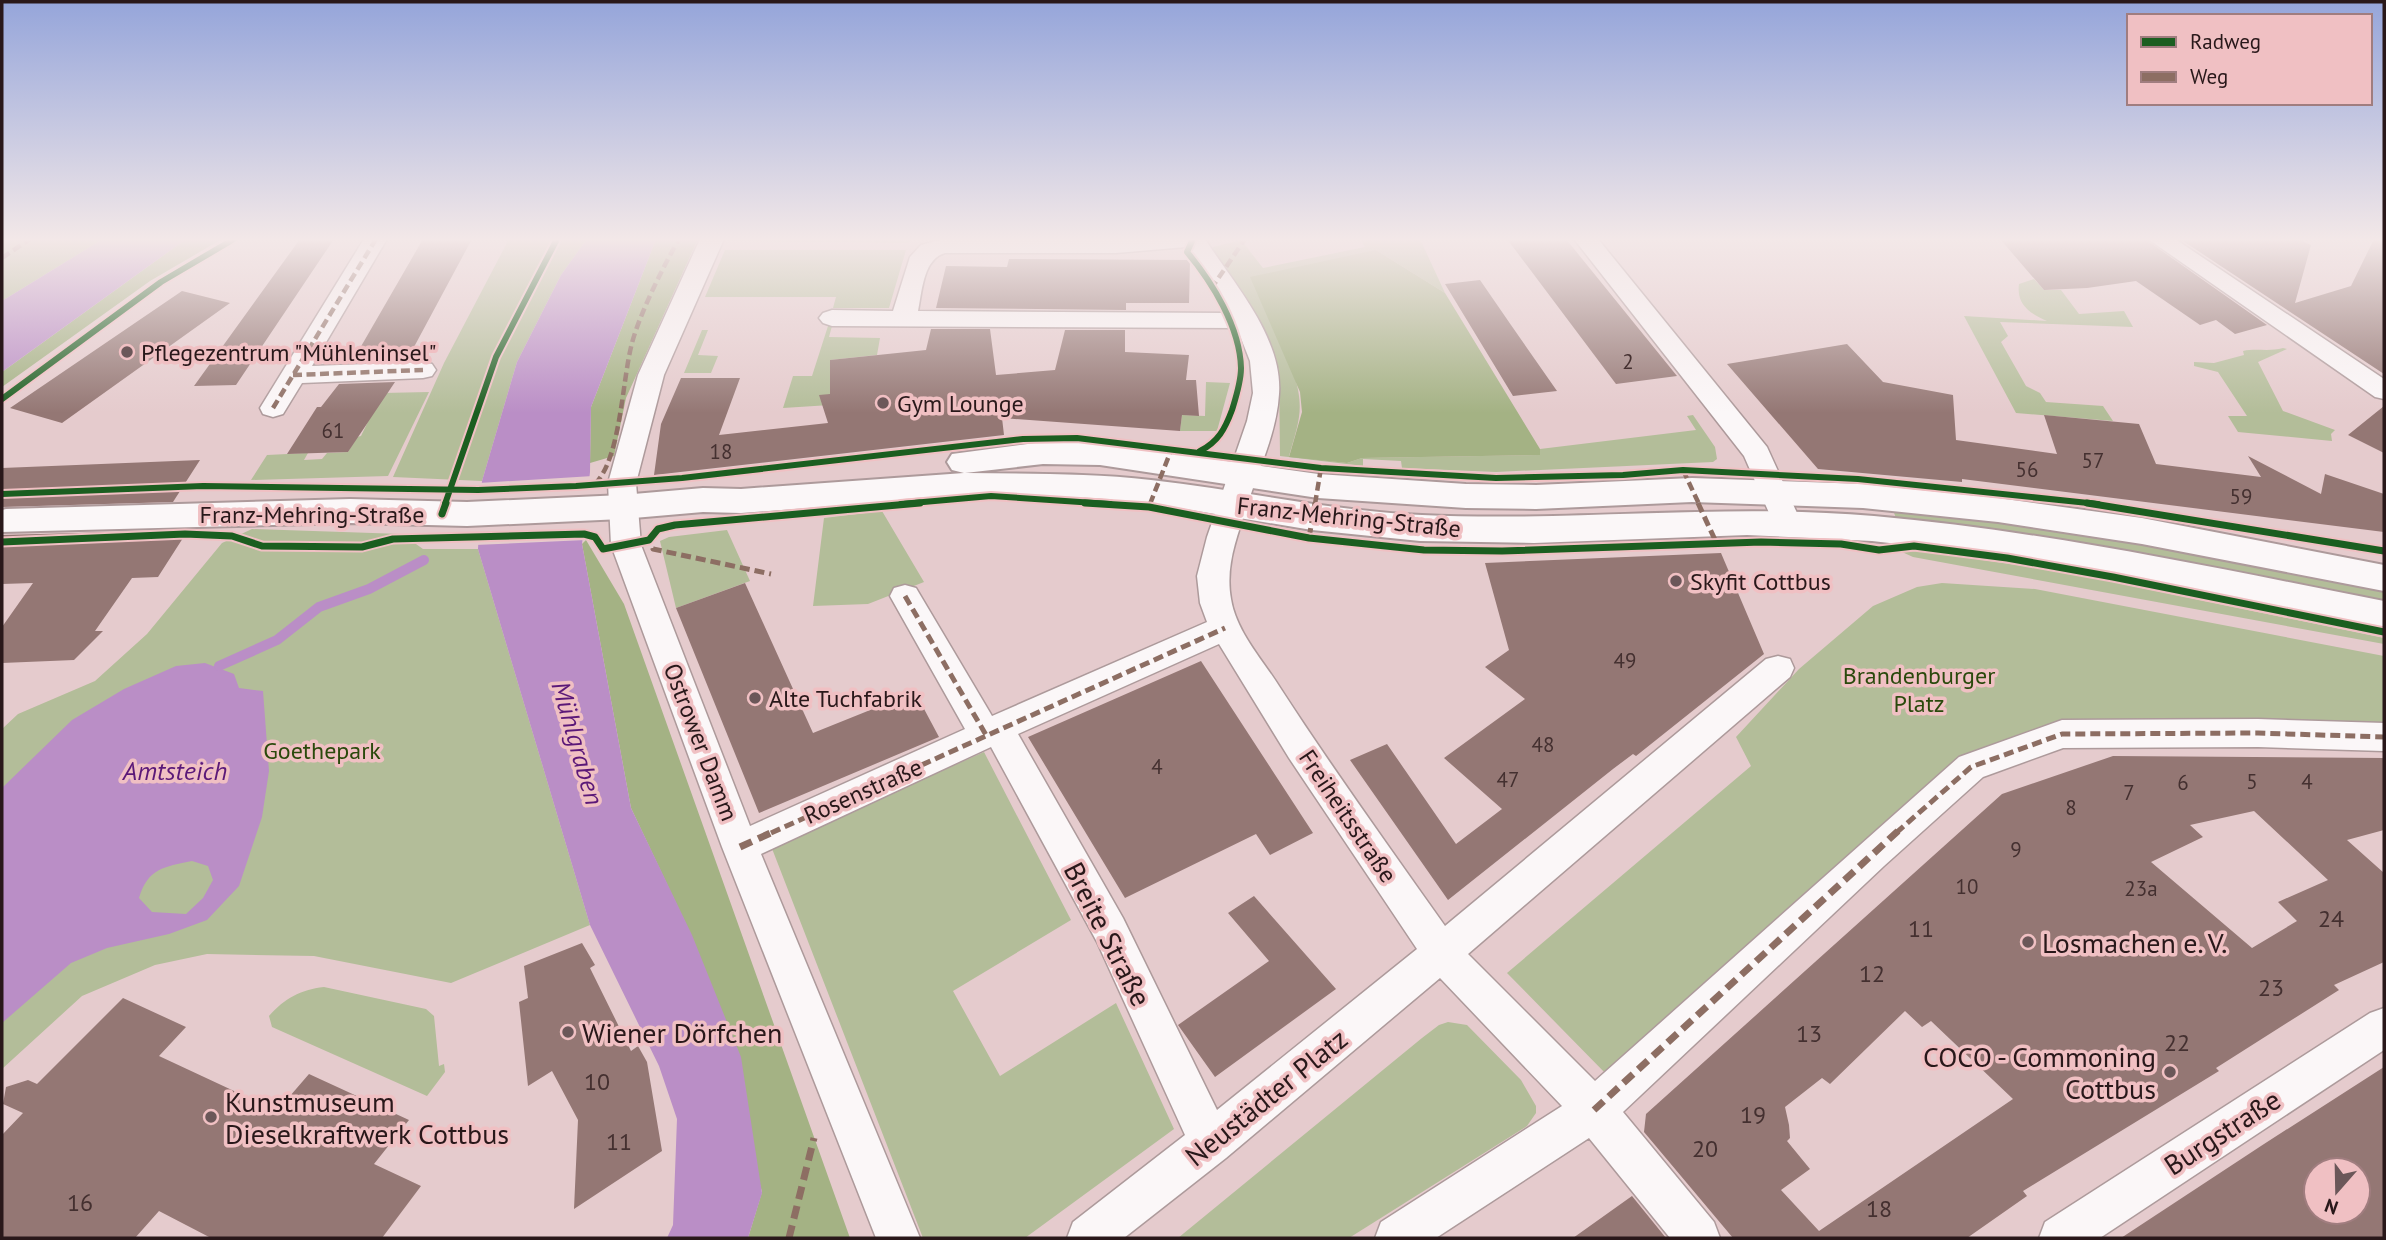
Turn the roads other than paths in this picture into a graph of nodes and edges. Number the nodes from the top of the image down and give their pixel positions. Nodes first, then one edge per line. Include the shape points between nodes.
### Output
1 (341, 297) edge
2 (686, 297) edge
3 (909, 297) edge
4 (1230, 297) edge
5 (1632, 297) edge
6 (2245, 297) edge
7 (832, 318) dead end
8 (903, 319) junction
9 (1246, 321) junction
10 (423, 370) dead end
11 (293, 375) junction
12 (2384, 391) edge
13 (273, 408) dead end
14 (1238, 490) junction
15 (605, 508) junction
16 (1781, 508) junction
17 (6, 521) dead end
18 (2384, 578) edge
19 (905, 596) dead end
20 (2384, 615) edge
21 (1225, 628) junction
22 (1779, 668) dead end
23 (992, 732) junction
24 (2384, 737) edge
25 (740, 847) junction
26 (1442, 954) junction
27 (2384, 1027) edge
28 (1594, 1110) junction
29 (1210, 1143) junction
30 (898, 1238) edge
31 (1089, 1238) edge
32 (1398, 1238) edge
33 (1698, 1238) edge
34 (2061, 1238) edge

1 - 11 street
2 - 15 street, Ostrower Damm via 651,375 622,483
3 - 8 street
4 - 9 street, Freiheitsstraße
5 - 16 street via 1757,453
6 - 12 street
7 - 8 street
8 - 9 street
9 - 14 street, Freiheitsstraße via 1263,360 1266,393
10 - 11 street
11 - 13 street
14 - 15 main road, Franz-Mehring-Straße via 1155,492 1008,483
14 - 16 main road, Franz-Mehring-Straße via 1312,518 1420,528 1534,530
14 - 21 street, Freiheitsstraße via 1212,576
15 - 17 main road, Franz-Mehring-Straße via 467,514 239,512
15 - 25 street, Ostrower Damm via 626,545
16 - 18 main road via 1863,496 1998,510 2142,531
16 - 20 main road via 1872,528 2149,568
19 - 23 street
21 - 23 street, Rosenstraße
21 - 26 street, Freiheitsstraße
22 - 26 street
23 - 25 street, Rosenstraße
23 - 29 street, Breite Straße via 1110,930
24 - 28 street via 2062,734 1971,767
25 - 30 street, Ostrower Damm
26 - 28 street, Freiheitsstraße
26 - 29 street, Neustädter Platz
27 - 34 street, Burgstraße
28 - 32 street
28 - 33 street, Freiheitsstraße
29 - 31 street, Neustädter Platz

